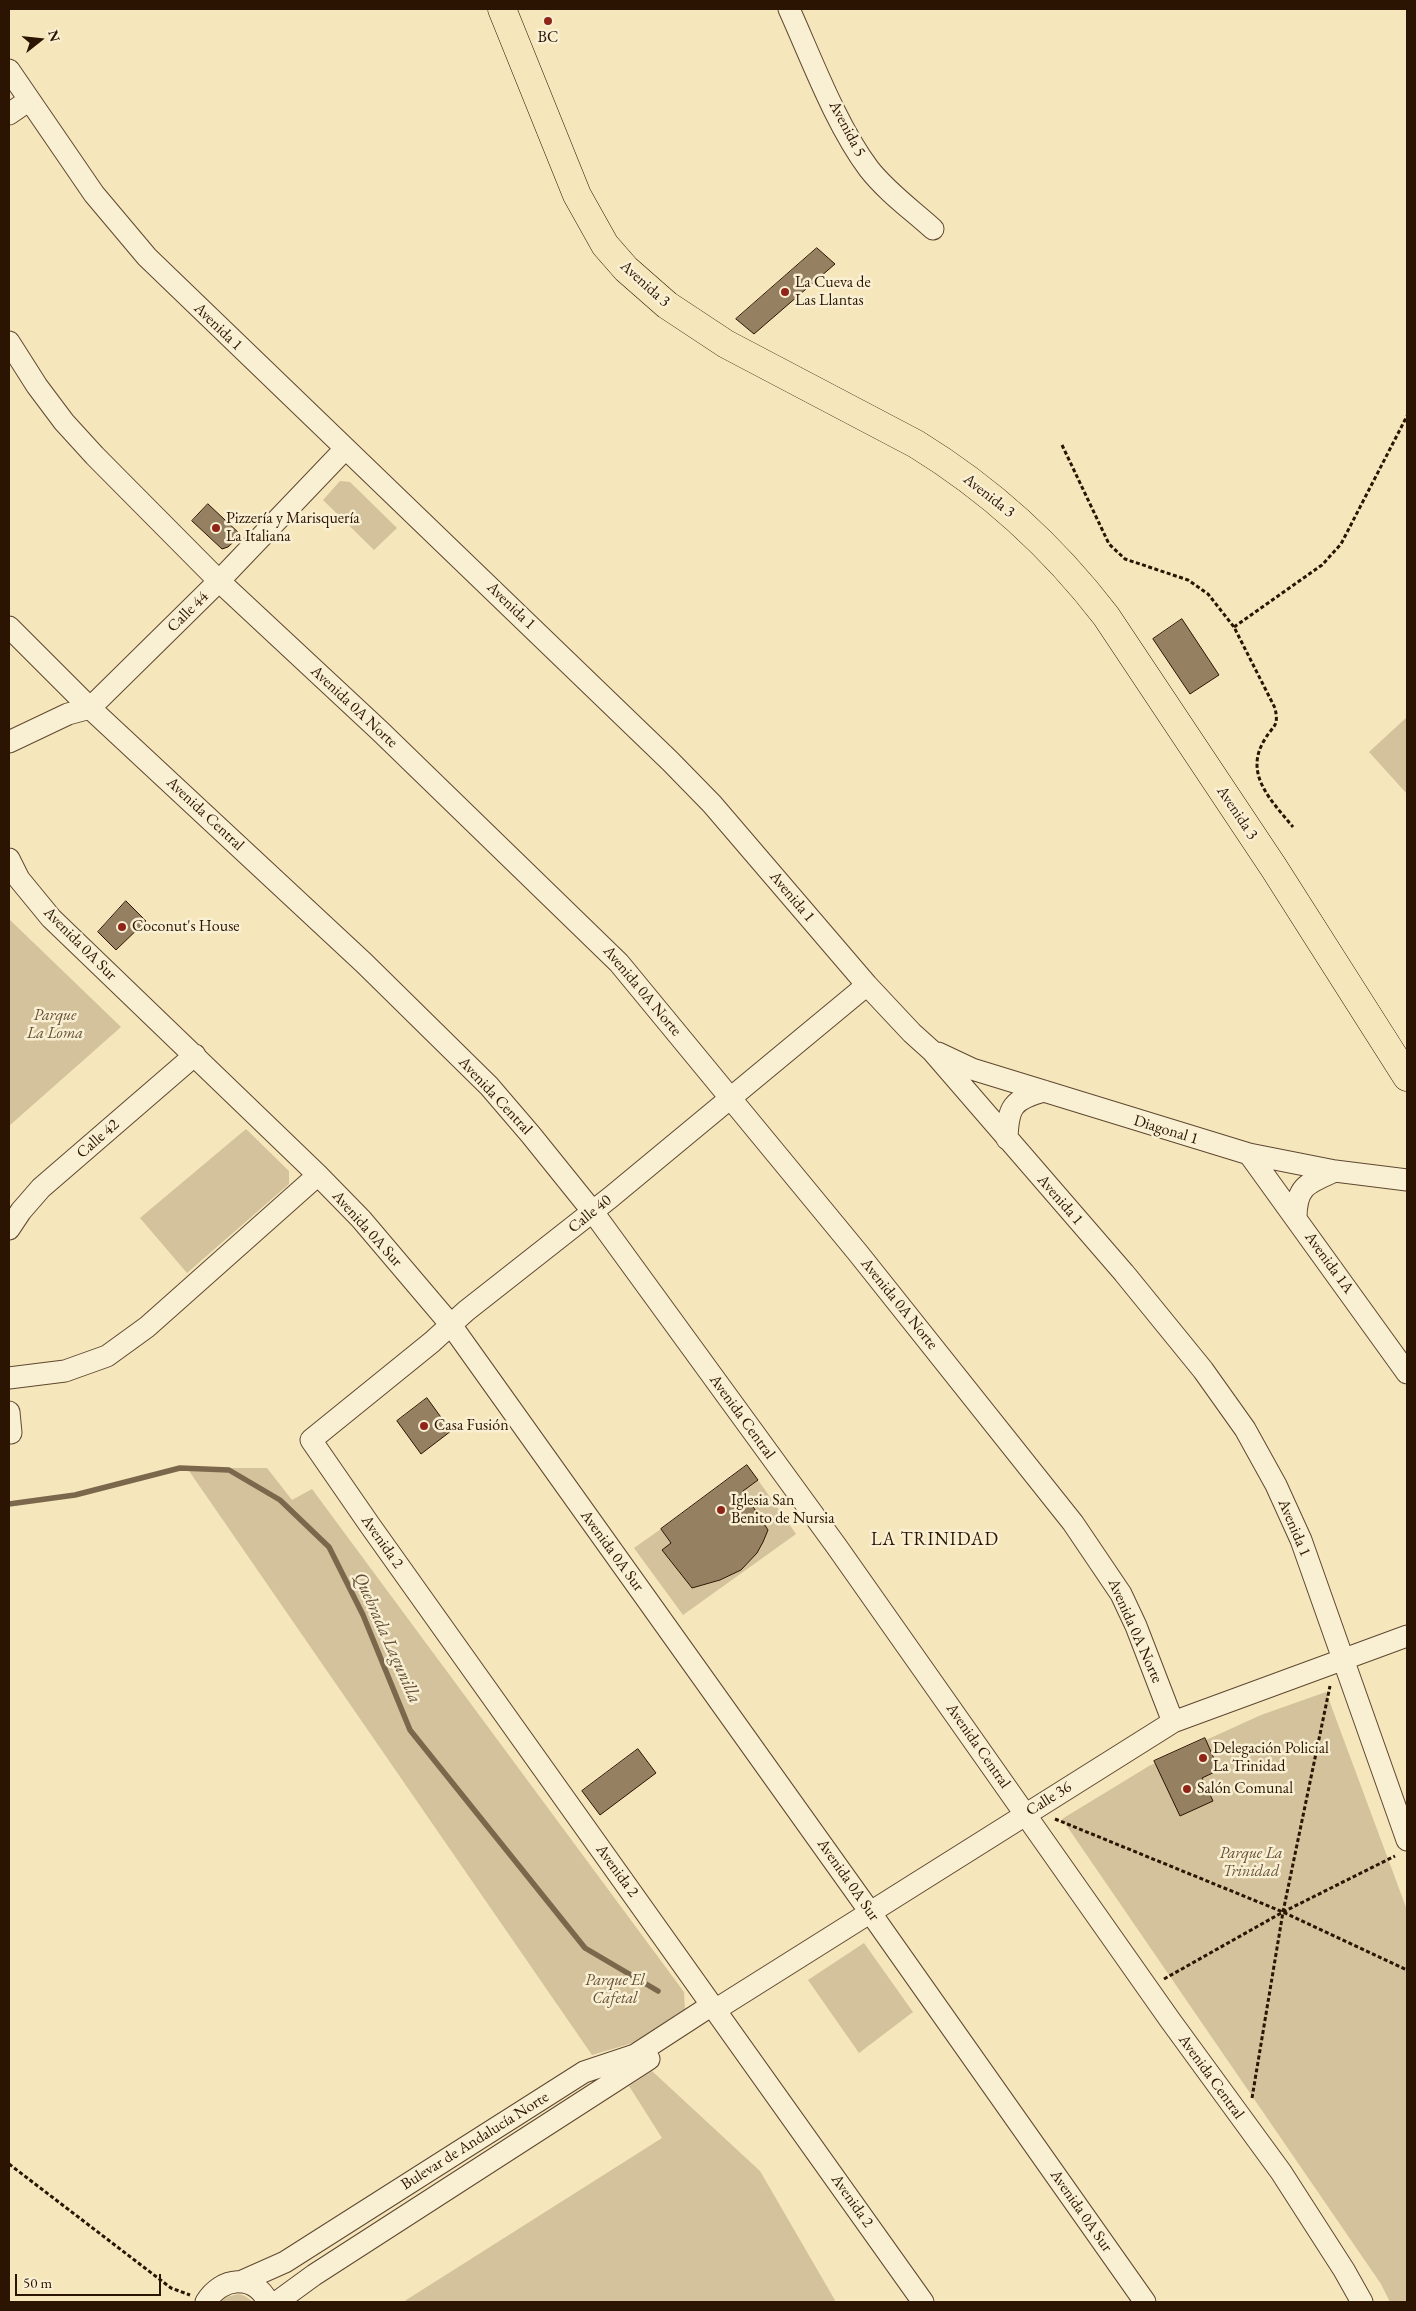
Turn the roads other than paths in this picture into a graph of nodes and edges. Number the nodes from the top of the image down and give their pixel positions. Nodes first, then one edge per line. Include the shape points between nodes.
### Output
1 (502, 9) edge
2 (789, 9) edge
3 (9, 70) edge
4 (28, 101) junction
5 (9, 114) edge
6 (934, 229) dead end
7 (9, 342) edge
8 (345, 449) junction
9 (219, 581) junction
10 (9, 627) edge
11 (90, 708) junction
12 (9, 742) edge
13 (9, 859) edge
14 (867, 985) junction
15 (932, 1051) junction
16 (195, 1055) junction
17 (1407, 1077) edge
18 (1044, 1091) junction
19 (731, 1098) junction
20 (1007, 1139) junction
21 (1249, 1154) junction
22 (1335, 1171) junction
23 (318, 1175) junction
24 (1407, 1180) edge
25 (593, 1212) junction
26 (1296, 1218) junction
27 (9, 1230) edge
28 (450, 1325) junction
29 (1407, 1373) edge
30 (9, 1378) edge
31 (9, 1412) edge
32 (11, 1433) dead end
33 (311, 1440) joint
34 (1407, 1636) edge
35 (1343, 1659) junction
36 (1173, 1722) junction
37 (1026, 1813) junction
38 (1401, 1848) edge
39 (870, 1912) junction
40 (715, 2010) junction
41 (240, 2282) junction
42 (206, 2302) edge
43 (268, 2302) edge
44 (277, 2302) edge
45 (923, 2302) edge
46 (1144, 2302) edge
47 (1362, 2302) edge

1 - 17 main road, Avenida 3 via 577,195 590,220 626,269 668,305 726,344 945,462 1013,514 1080,581 1274,868
2 - 6 street, Avenida 5 via 858,153 889,191
3 - 4 street, Avenida 1
4 - 5 street
4 - 8 street, Avenida 1 via 104,207 147,257
7 - 9 street, Avenida 0A Norte via 64,422
8 - 9 street, Calle 44
8 - 14 street, Avenida 1 via 581,673 712,804
9 - 11 street, Calle 44
9 - 19 street, Avenida 0A Norte via 619,962
10 - 11 street, Avenida Central
11 - 12 street, Calle 44 via 68,714
11 - 25 street, Avenida Central via 364,963 489,1086
13 - 16 street, Avenida 0A Sur via 19,879 51,918
14 - 15 street, Avenida 1
14 - 19 street, Calle 40
15 - 18 street, Diagonal 1 via 972,1068
15 - 20 street, Avenida 1
16 - 23 street, Avenida 0A Sur
16 - 27 street, Calle 42 via 41,1188
18 - 20 street via 1019,1100 1013,1106 1009,1113
18 - 21 street, Diagonal 1
19 - 25 street, Calle 40
19 - 36 street, Avenida 0A Norte via 877,1276 1104,1566 1136,1626
20 - 35 street, Avenida 1 via 1198,1363 1245,1429 1301,1540
21 - 22 street, Diagonal 1
21 - 26 street, Avenida 1A
22 - 24 street, Diagonal 1
22 - 26 street via 1314,1180 1300,1191
23 - 28 street, Avenida 0A Sur via 361,1219
23 - 30 street via 147,1327 107,1356 65,1371
25 - 28 street, Calle 40
25 - 37 street, Avenida Central
26 - 29 street, Avenida 1A
28 - 33 street, Calle 40
28 - 39 street, Avenida 0A Sur
31 - 32 street
33 - 40 street, Avenida 2
34 - 35 street, Calle 36
35 - 36 street, Calle 36
35 - 38 street, Avenida 1
36 - 37 street, Calle 36
37 - 39 street, Calle 36
37 - 47 street, Avenida Central via 1281,2172
39 - 40 street, Calle 36
39 - 46 street, Avenida 0A Sur
40 - 41 street, Bulevar de Andalucía Norte via 635,2055 584,2072 285,2262
40 - 44 street, Bulevar de Andalucía Norte
40 - 45 street, Avenida 2
41 - 42 street, Bulevar de Andalucía Norte via 220,2286
41 - 43 street via 256,2287

